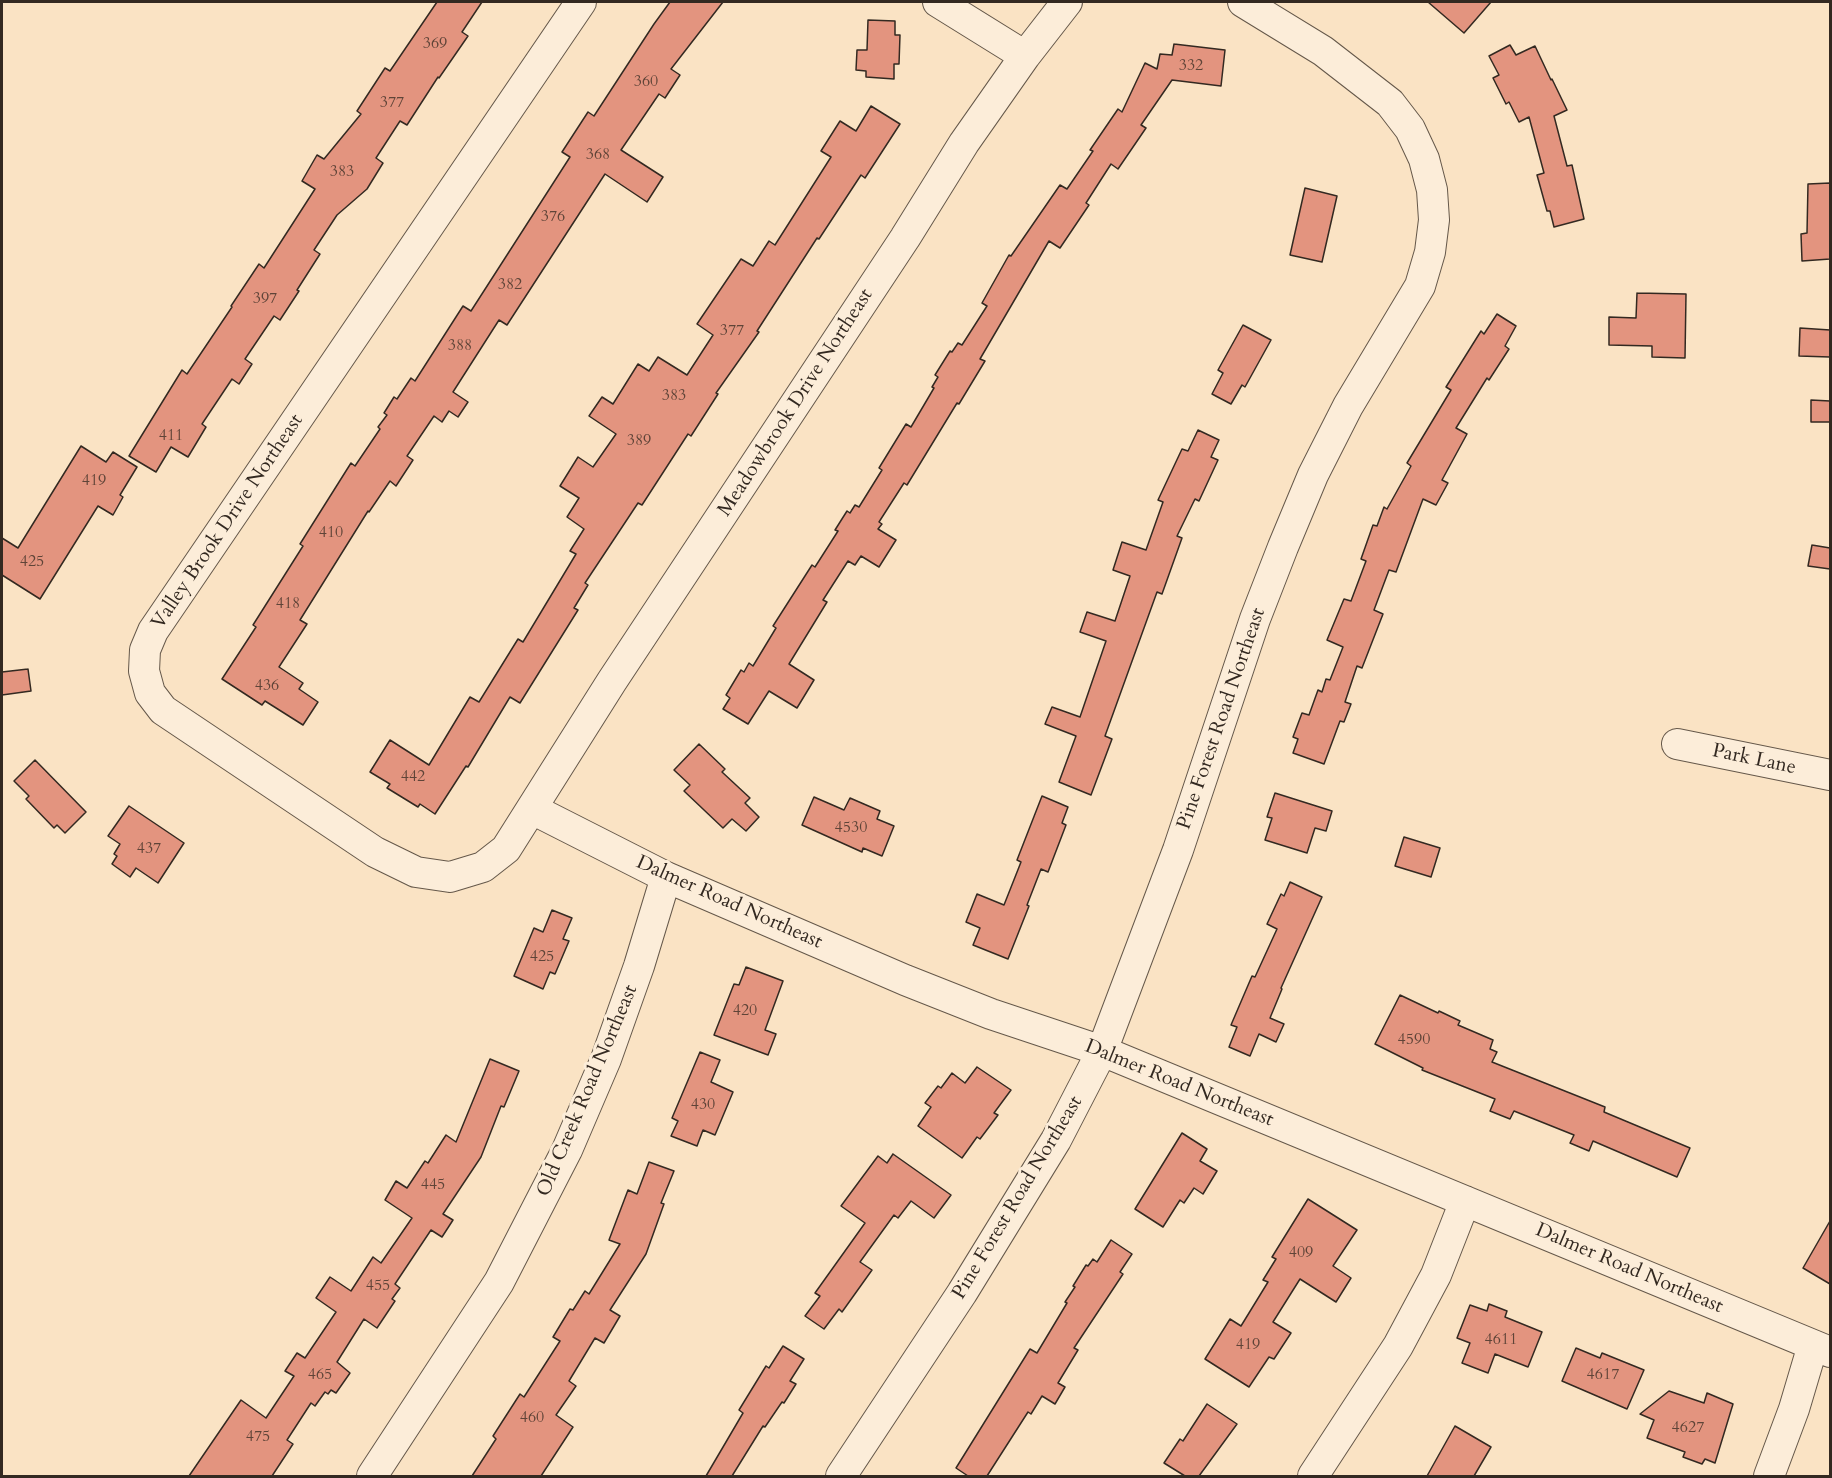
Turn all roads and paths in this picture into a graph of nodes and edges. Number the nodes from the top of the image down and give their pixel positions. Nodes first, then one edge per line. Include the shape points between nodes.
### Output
1 (581, 2) edge
2 (938, 2) edge
3 (1067, 2) edge
4 (1243, 2) edge
5 (1025, 56) junction
6 (1677, 744) dead end
7 (1830, 775) edge
8 (532, 808) junction
9 (666, 877) junction
10 (1102, 1051) junction
11 (1465, 1201) junction
12 (1822, 1349) edge
13 (372, 1476) edge
14 (841, 1476) edge
15 (1313, 1476) edge
16 (1769, 1476) edge

1 - 8 street, Valley Brook Drive Northeast via 153,631 145,650 144,671 150,693 163,710 375,852 416,872 450,877 483,867 506,849
2 - 5 street
3 - 5 street, Meadowbrook Drive Northeast
4 - 10 street, Pine Forest Road Northeast via 1323,51 1390,103 1410,129 1432,190 1430,252 1420,286 1348,406 1282,547 1178,850
5 - 8 street, Meadowbrook Drive Northeast
6 - 7 street, Park Lane
8 - 9 street, Dalmer Road Northeast
9 - 10 street, Dalmer Road Northeast via 905,980
9 - 13 street, Old Creek Road Northeast via 606,1059 567,1150 499,1282
10 - 11 street, Dalmer Road Northeast
10 - 14 street, Pine Forest Road Northeast via 1056,1140 962,1293
11 - 12 street, Dalmer Road Northeast
11 - 15 street via 1436,1275 1398,1346
12 - 16 street

